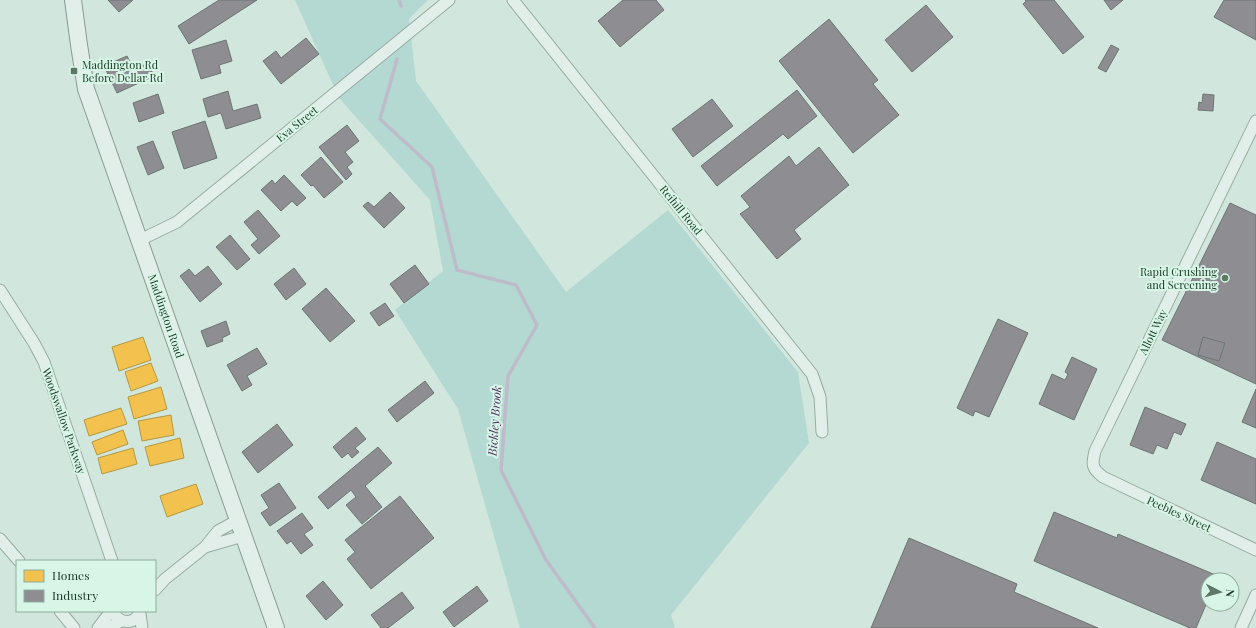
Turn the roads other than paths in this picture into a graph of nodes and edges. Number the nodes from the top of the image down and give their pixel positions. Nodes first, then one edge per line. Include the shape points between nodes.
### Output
1 (73, 0) edge
2 (449, 0) edge
3 (513, 0) edge
4 (1256, 121) edge
5 (140, 240) junction
6 (0, 290) edge
7 (822, 432) dead end
8 (1103, 477) joint
9 (238, 520) junction
10 (244, 536) junction
11 (0, 539) edge
12 (205, 547) junction
13 (1256, 550) edge
14 (18, 560) edge
15 (112, 560) edge
16 (165, 579) junction
17 (156, 584) edge
18 (156, 589) edge
19 (1256, 595) edge
20 (61, 612) edge
21 (111, 612) edge
22 (113, 612) edge
23 (140, 612) edge
24 (127, 623) edge
25 (74, 628) edge
26 (98, 628) edge
27 (109, 628) edge
28 (142, 628) edge
29 (276, 628) edge
30 (1241, 628) edge

1 - 5 main road, Maddington Road via 86,89
2 - 5 street, Eva Street via 177,222
3 - 7 street, Reihill Road via 812,374 820,397
4 - 8 street, Allott Way via 1095,450 1092,463 1096,472
5 - 9 main road, Maddington Road
6 - 15 street, Woodswallow Parkway via 44,362
8 - 13 street, Peebles Street
9 - 10 main road, Maddington Road
9 - 12 street via 218,531
10 - 12 street
10 - 29 main road, Maddington Road
11 - 14 street
12 - 16 street
16 - 17 street
16 - 18 street
19 - 30 street
20 - 25 street
21 - 26 street
22 - 24 street via 116,618
23 - 24 street via 137,618
23 - 28 street
24 - 27 street

